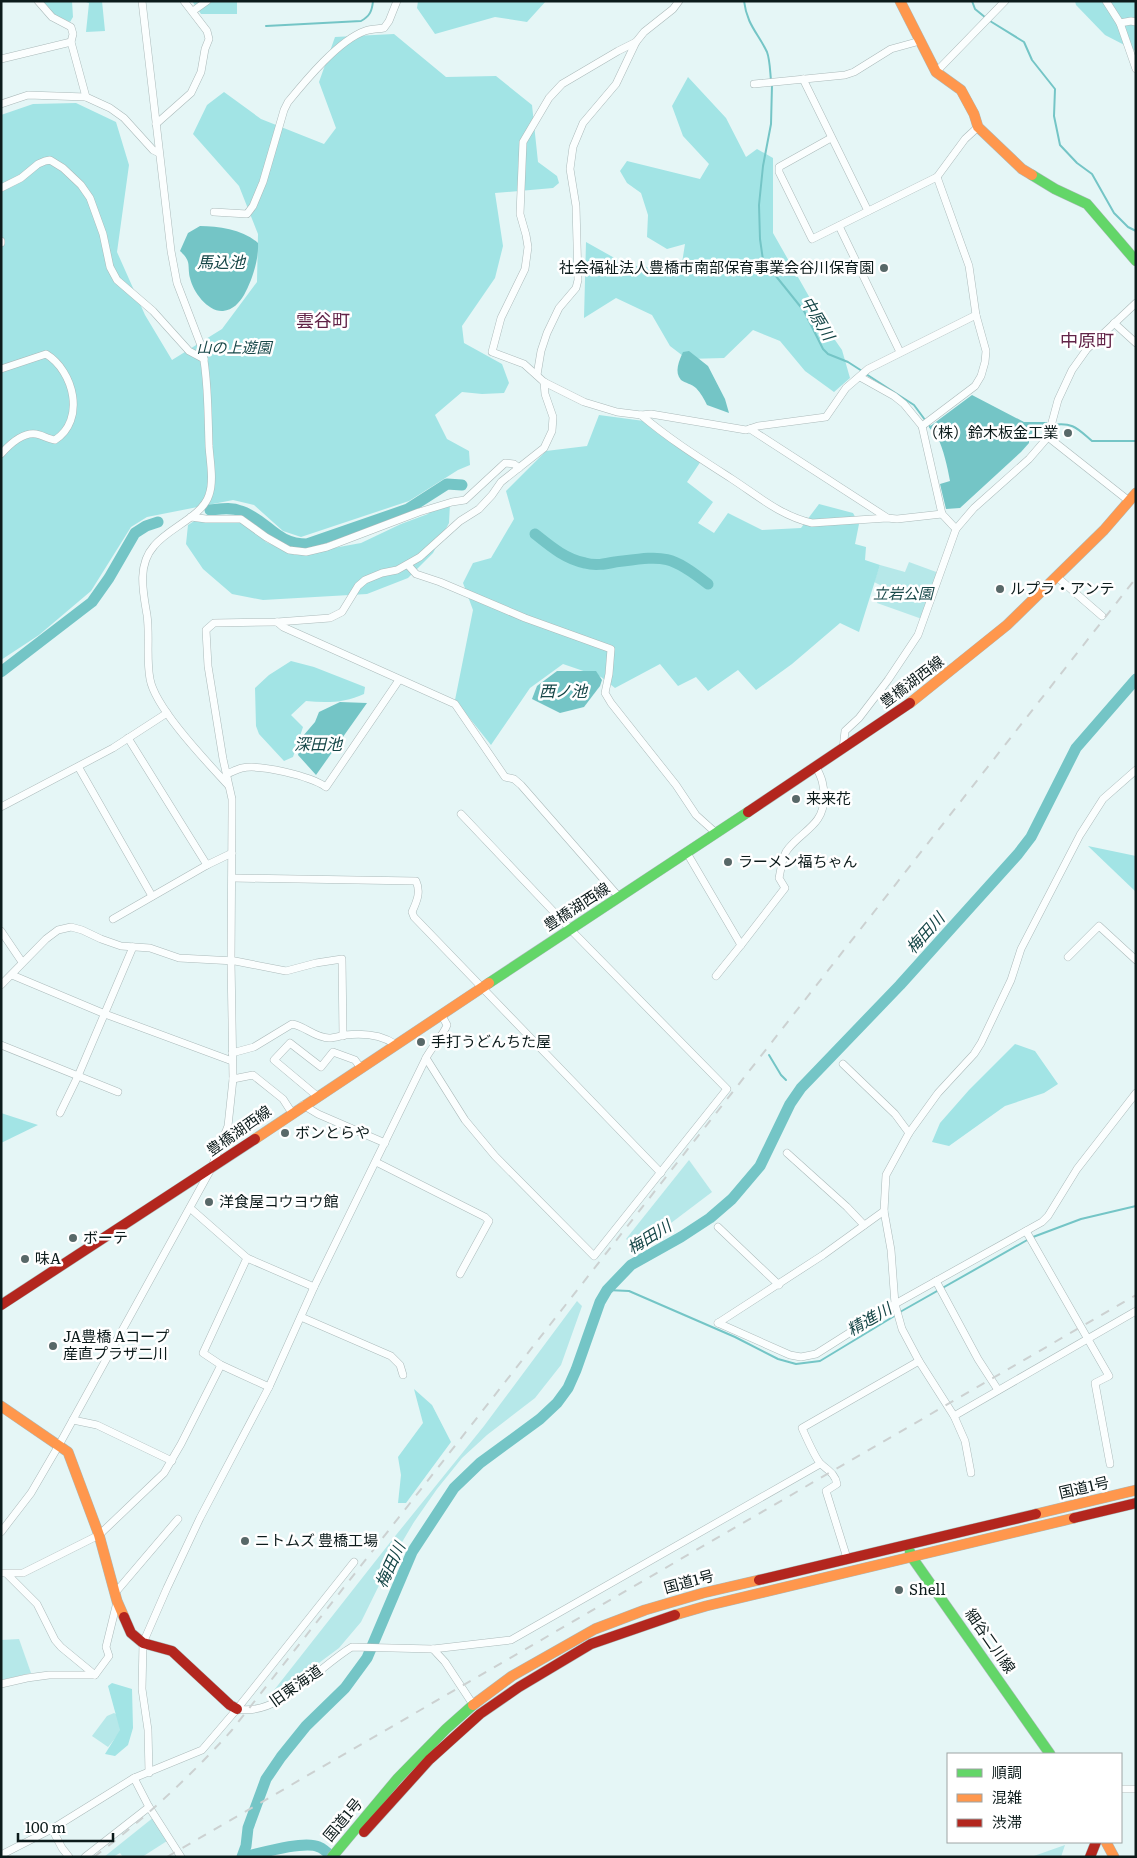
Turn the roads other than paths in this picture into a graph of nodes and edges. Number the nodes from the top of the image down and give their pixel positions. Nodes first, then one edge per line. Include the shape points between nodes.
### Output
1 (38, 1) edge
2 (142, 1) edge
3 (184, 1) edge
4 (207, 1) edge
5 (397, 1) edge
6 (678, 1) edge
7 (900, 1) edge
8 (1005, 1) edge
9 (1106, 1) edge
10 (193, 11) junction
11 (1136, 22) edge
12 (1120, 23) junction
13 (920, 41) junction
14 (71, 42) junction
15 (636, 42) junction
16 (1, 59) edge
17 (1136, 68) edge
18 (936, 72) junction
19 (803, 79) junction
20 (754, 84) dead end
21 (86, 97) junction
22 (1, 104) edge
23 (156, 124) junction
24 (978, 127) junction
25 (831, 138) junction
26 (159, 153) junction
27 (937, 177) junction
28 (1, 188) edge
29 (868, 211) junction
30 (214, 212) dead end
31 (839, 226) junction
32 (1136, 262) edge
33 (1136, 302) edge
34 (976, 315) junction
35 (1114, 323) junction
36 (1136, 343) edge
37 (900, 352) junction
38 (204, 359) junction
39 (1, 369) edge
40 (863, 374) junction
41 (537, 375) junction
42 (544, 382) junction
43 (641, 415) junction
44 (925, 424) junction
45 (750, 429) junction
46 (1048, 437) junction
47 (1, 454) edge
48 (519, 468) junction
49 (1132, 497) edge
50 (942, 514) junction
51 (191, 517) junction
52 (886, 518) junction
53 (956, 529) junction
54 (408, 565) junction
55 (1057, 577) junction
56 (1102, 616) dead end
57 (277, 622) junction
58 (399, 680) junction
59 (167, 713) junction
60 (128, 738) junction
61 (843, 749) junction
62 (816, 767) junction
63 (79, 768) junction
64 (1136, 770) edge
65 (227, 774) junction
66 (228, 785) junction
67 (1, 807) edge
68 (461, 814) dead end
69 (716, 833) junction
70 (232, 853) junction
71 (687, 853) junction
72 (207, 865) junction
73 (232, 878) junction
74 (152, 896) junction
75 (619, 897) junction
76 (113, 920) dead end
77 (570, 929) junction
78 (1, 931) edge
79 (741, 945) junction
80 (133, 948) junction
81 (1068, 957) dead end
82 (1136, 960) edge
83 (231, 961) junction
84 (22, 962) junction
85 (12, 975) junction
86 (716, 976) dead end
87 (1, 985) edge
88 (481, 988) junction
89 (105, 1014) junction
90 (441, 1014) junction
91 (343, 1036) junction
92 (395, 1044) junction
93 (1, 1045) edge
94 (232, 1057) junction
95 (426, 1058) junction
96 (843, 1064) dead end
97 (360, 1067) junction
98 (78, 1076) junction
99 (233, 1079) junction
100 (118, 1092) dead end
101 (1136, 1093) edge
102 (317, 1096) junction
103 (303, 1105) junction
104 (60, 1112) dead end
105 (292, 1113) junction
106 (909, 1133) junction
107 (385, 1143) junction
108 (787, 1153) dead end
109 (376, 1162) junction
110 (211, 1169) junction
111 (661, 1173) junction
112 (190, 1208) junction
113 (884, 1212) junction
114 (864, 1225) junction
115 (718, 1227) dead end
116 (1026, 1231) junction
117 (247, 1258) junction
118 (460, 1274) dead end
119 (936, 1282) junction
120 (779, 1285) junction
121 (314, 1288) junction
122 (1, 1305) edge
123 (896, 1306) junction
124 (1136, 1311) edge
125 (301, 1317) junction
126 (1088, 1339) junction
127 (919, 1361) junction
128 (221, 1366) junction
129 (403, 1375) dead end
130 (269, 1386) junction
131 (998, 1390) junction
132 (1, 1406) edge
133 (954, 1416) junction
134 (73, 1420) junction
135 (59, 1445) junction
136 (172, 1461) junction
137 (820, 1464) junction
138 (1110, 1464) dead end
139 (971, 1473) dead end
140 (1136, 1490) edge
141 (1136, 1503) edge
142 (178, 1519) dead end
143 (1, 1532) edge
144 (99, 1535) junction
145 (908, 1544) junction
146 (911, 1556) junction
147 (847, 1558) junction
148 (354, 1562) dead end
149 (4, 1573) edge
150 (116, 1597) junction
151 (143, 1643) junction
152 (433, 1649) junction
153 (95, 1676) junction
154 (1, 1684) edge
155 (473, 1705) junction
156 (237, 1709) junction
157 (480, 1714) junction
158 (1049, 1753) edge
159 (149, 1773) junction
160 (134, 1778) junction
161 (1122, 1789) edge
162 (1136, 1789) edge
163 (149, 1807) junction
164 (52, 1829) junction
165 (1096, 1843) edge
166 (1107, 1843) edge
167 (339, 1854) edge
168 (1, 1855) edge
169 (69, 1857) edge
170 (85, 1857) edge
171 (181, 1857) edge
172 (1090, 1857) edge
173 (1114, 1857) edge

1 - 14 street via 52,17 71,26
2 - 23 street
3 - 10 street
4 - 10 street
5 - 30 street via 384,28 354,36 330,56 288,102 254,206 247,214
6 - 15 street
7 - 13 main road
8 - 18 street
9 - 12 street
10 - 23 street via 209,39 201,72 191,93
11 - 12 street
12 - 17 street
13 - 18 main road
13 - 19 street via 891,49 845,75
14 - 16 street
14 - 21 street
15 - 41 street via 616,84 583,123 573,147 570,169 576,206 578,280 547,333
15 - 41 street via 562,84 549,98 523,142 520,214 528,247 524,269 500,318 492,352 524,364
18 - 24 main road via 961,90
19 - 20 street
19 - 25 street
21 - 22 street via 28,95
21 - 26 street via 124,118
23 - 26 street
24 - 27 street
24 - 32 main road via 1022,169 1086,204
25 - 29 street
25 - 31 street via 780,167 779,172 812,239
26 - 38 street via 177,283
27 - 29 street
27 - 34 street via 969,266
28 - 38 street via 45,161 50,160 63,168 82,185 90,198 110,267 117,280 153,311 189,351
29 - 31 street
31 - 37 street
33 - 35 street
34 - 37 street
34 - 44 street via 986,351 981,376 976,386
35 - 36 street
35 - 46 street via 1087,349 1072,370 1058,400
37 - 40 street
38 - 51 street via 211,485 209,497
39 - 47 street via 46,354 64,371 73,405 72,416 60,437 55,440 28,435 12,443
40 - 44 street
40 - 45 street via 846,388 826,417
41 - 42 street
42 - 43 street via 584,402
42 - 48 street via 553,418 552,431 544,448
43 - 45 street
43 - 52 street via 782,513 812,523
44 - 50 street
45 - 52 street
46 - 49 street
46 - 53 street
48 - 51 street via 505,463 465,500 419,512 306,552 289,550 241,519
48 - 54 street via 501,482 479,509
49 - 55 main road, 豊橋湖西線
50 - 52 street
50 - 53 street
51 - 59 street via 153,546 146,560 142,584 150,680
53 - 61 street via 918,635 888,680 845,732
54 - 57 street via 365,580 342,612 330,618
54 - 69 street via 416,574 611,649 605,693 696,814
55 - 56 street
55 - 61 main road, 豊橋湖西線 via 961,664
57 - 58 street via 283,628
57 - 65 street via 214,623 206,630 208,666
58 - 65 street via 326,787 302,776 255,767
58 - 75 street via 454,704 505,777 514,778 521,785
59 - 60 street
59 - 66 street
60 - 63 street
60 - 72 street
61 - 62 main road, 豊橋湖西線
62 - 69 main road, 豊橋湖西線
62 - 79 street via 823,781 822,812 817,821 786,850 779,878 785,888
63 - 67 street
63 - 74 street
64 - 106 street via 1103,799 1080,835 1021,948 1011,980 974,1054 938,1093
65 - 66 street
66 - 70 street via 232,799
68 - 77 street
69 - 71 main road, 豊橋湖西線
70 - 72 street
70 - 73 street
71 - 75 main road, 豊橋湖西線
71 - 79 street
72 - 74 street
73 - 83 street
73 - 88 street via 416,881 420,888 412,912 414,917
74 - 76 street
75 - 77 main road, 豊橋湖西線
77 - 88 main road, 豊橋湖西線
77 - 111 street via 727,1089
78 - 84 street
79 - 86 street
80 - 83 street via 150,948 178,958
80 - 84 street via 71,927 58,930
80 - 89 street
81 - 82 street via 1098,926
83 - 91 street via 286,971 342,959
83 - 94 street
84 - 85 street
85 - 87 street
85 - 89 street
88 - 90 main road, 豊橋湖西線
88 - 111 street
89 - 94 street
89 - 98 street
90 - 92 main road, 豊橋湖西線
90 - 95 street via 447,1025
91 - 92 street via 375,1036
91 - 94 street via 328,1038 292,1024
92 - 97 main road, 豊橋湖西線
93 - 98 street
94 - 99 street
95 - 107 street
95 - 111 street via 465,1120 495,1156 594,1256
96 - 106 street via 896,1114
97 - 102 main road, 豊橋湖西線
97 - 102 street via 355,1060 333,1052 321,1066 290,1043 274,1060
98 - 100 street
98 - 104 street
99 - 105 street via 252,1075 283,1099
99 - 110 street via 228,1126
101 - 116 street via 1076,1169 1048,1216
102 - 103 main road, 豊橋湖西線
103 - 105 main road, 豊橋湖西線
103 - 107 street
105 - 110 main road, 豊橋湖西線
106 - 113 street via 886,1175
107 - 109 street
108 - 114 street
109 - 118 street via 489,1221
109 - 121 street
110 - 112 street
110 - 122 main road, 豊橋湖西線
112 - 117 street
112 - 134 street
113 - 114 street
113 - 123 street
114 - 120 street
115 - 120 street
116 - 119 street
116 - 126 street
117 - 121 street
117 - 128 street via 203,1353
119 - 123 street
119 - 131 street
120 - 123 street via 718,1323 801,1357 816,1354
121 - 125 street
123 - 127 street via 900,1323
124 - 126 street
125 - 129 street via 392,1356 400,1364
125 - 130 street
126 - 131 street
126 - 138 street via 1109,1376 1095,1383
127 - 133 street
127 - 137 street via 802,1428
128 - 130 street
128 - 136 street
130 - 151 street via 200,1518
131 - 133 street
132 - 135 main road
133 - 139 street via 965,1441
134 - 135 street
134 - 136 street via 97,1424
135 - 143 street via 31,1493
135 - 144 main road via 68,1452
136 - 144 street via 164,1473
137 - 147 street via 836,1479 837,1484 826,1491
137 - 152 street, 旧東海道 via 511,1640
140 - 145 main road, 国道1号
141 - 146 main road, 国道1号
142 - 150 street
144 - 149 street via 23,1573
144 - 150 main road
145 - 146 main road, 細谷二川線
145 - 147 main road, 国道1号
146 - 157 main road, 国道1号 via 706,1606 591,1644 519,1686
146 - 158 main road, 細谷二川線
147 - 155 main road, 国道1号 via 703,1593 595,1629 512,1676
148 - 156 street
149 - 153 street via 37,1604 61,1647
150 - 151 main road via 131,1634
150 - 153 street via 106,1647 108,1656
151 - 156 main road via 172,1651
151 - 159 street via 142,1689 148,1730
152 - 155 street
152 - 156 street, 旧東海道 via 352,1647 269,1706
153 - 154 street via 49,1675
155 - 157 street
155 - 167 main road, 国道1号 via 398,1778
156 - 159 street via 202,1750
157 - 167 main road, 国道1号 via 428,1760
159 - 160 street
160 - 163 street
160 - 164 street
161 - 162 street
163 - 170 street
163 - 171 street
164 - 168 street
164 - 169 street
165 - 172 main road
166 - 173 main road

